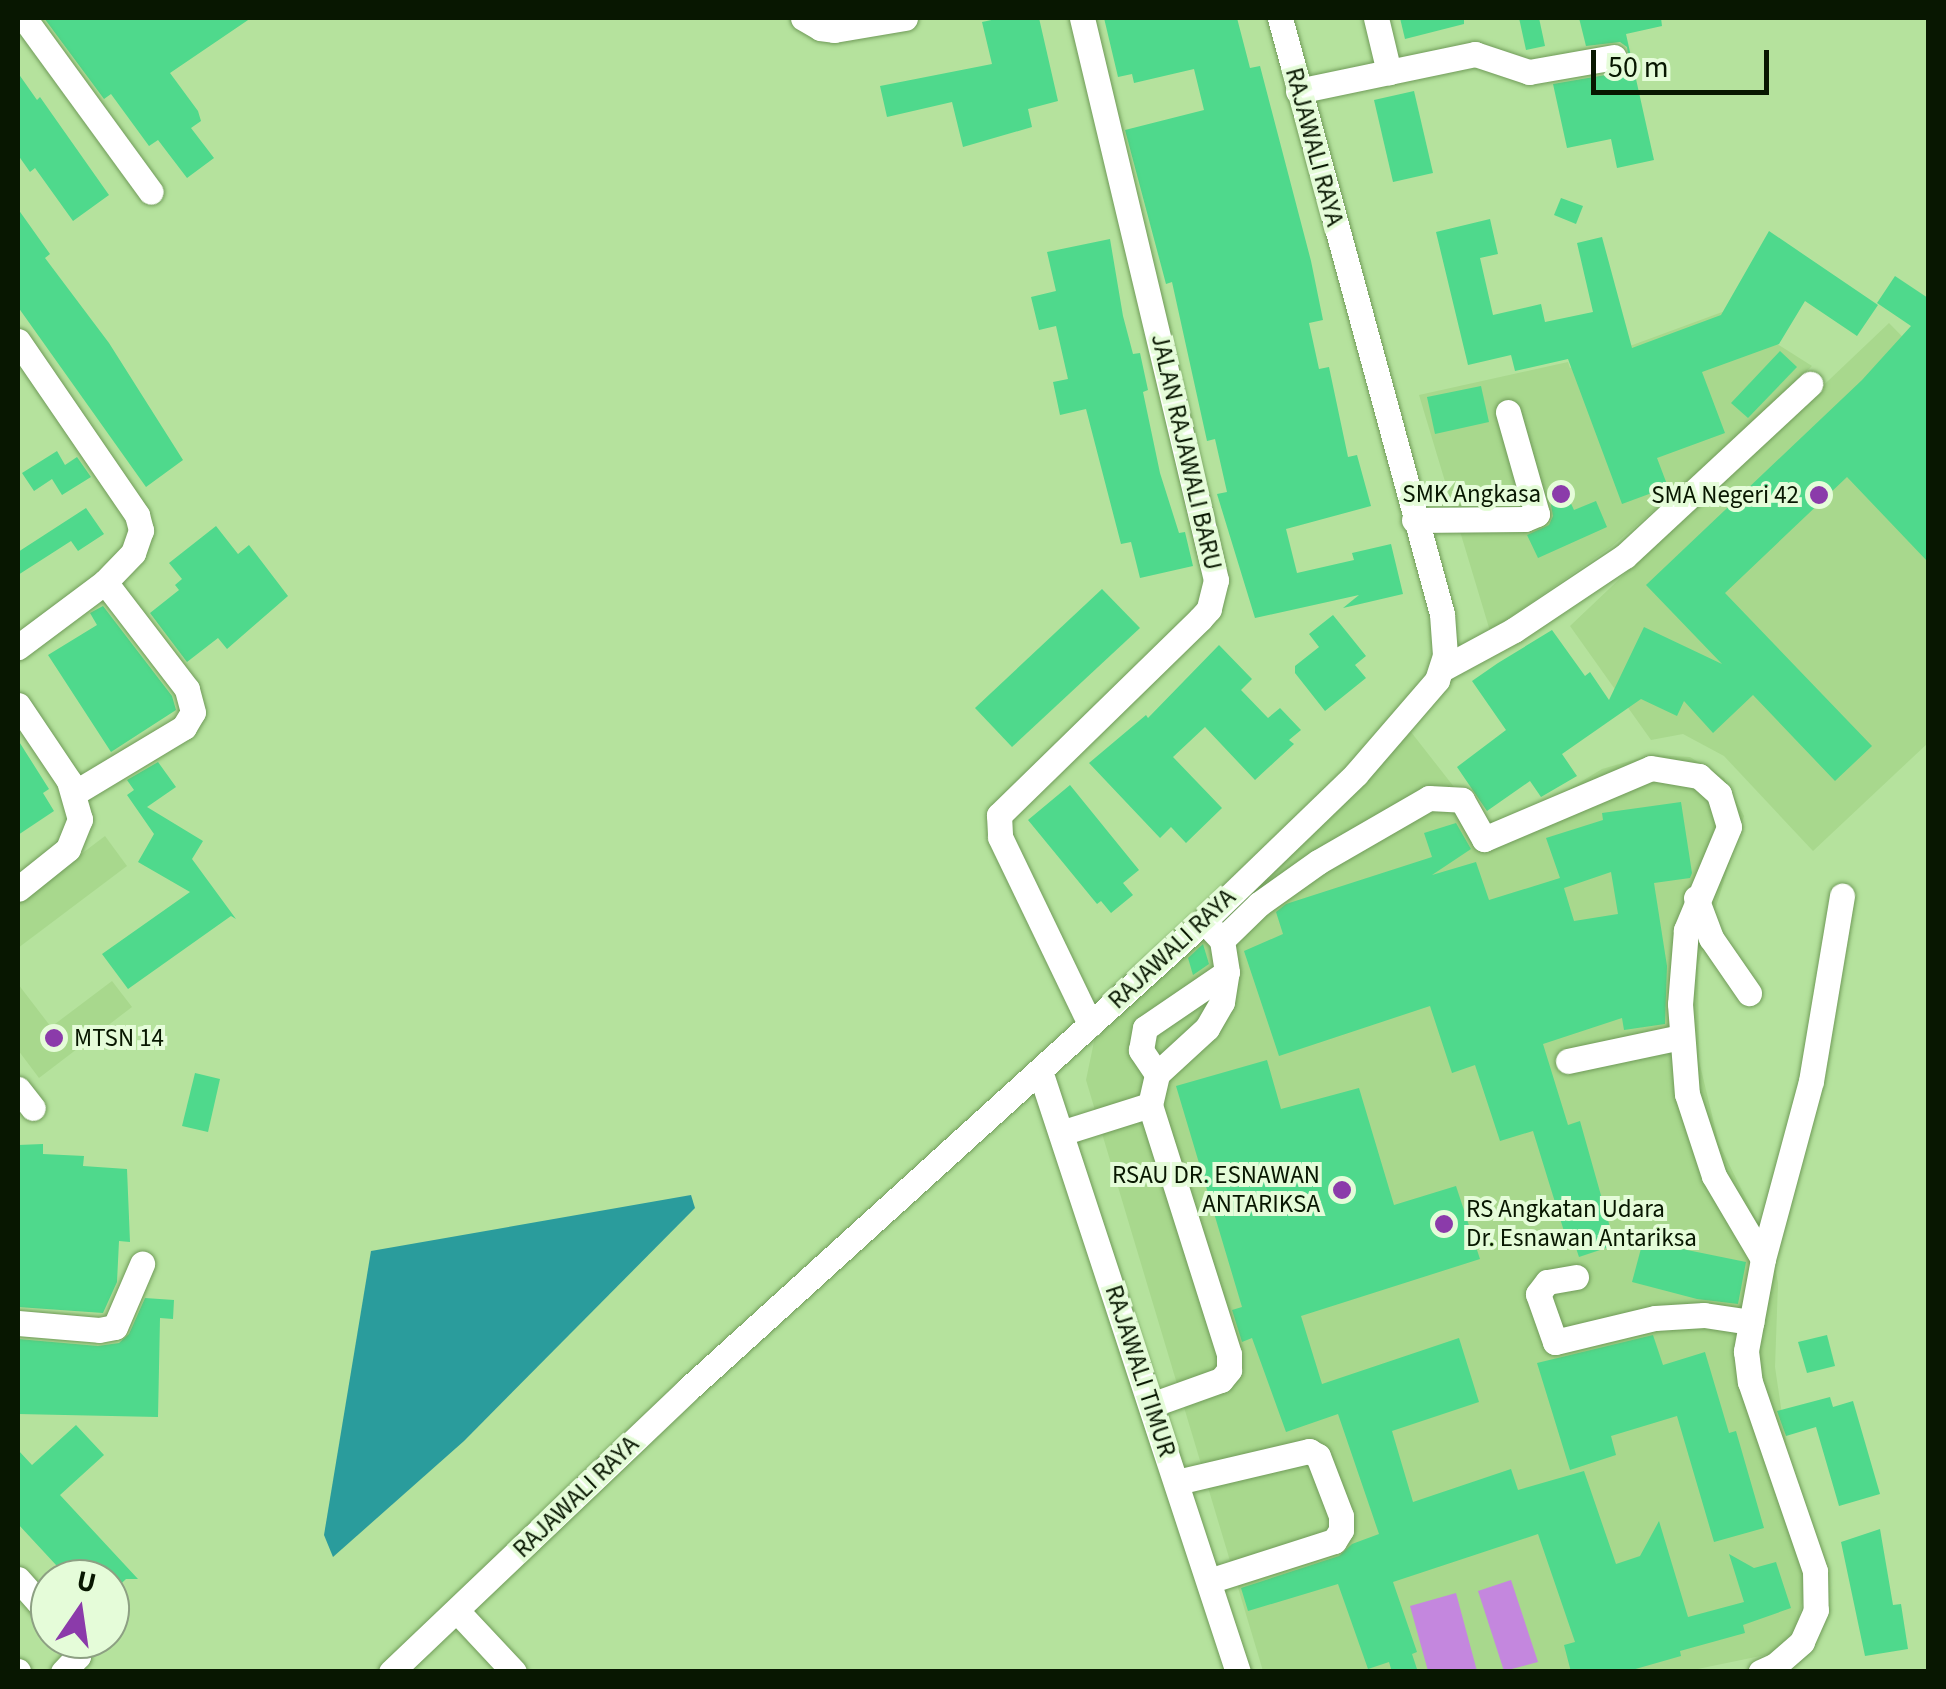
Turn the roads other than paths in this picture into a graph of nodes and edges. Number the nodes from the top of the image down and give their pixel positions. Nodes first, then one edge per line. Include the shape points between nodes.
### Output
1 (24, 18) edge
2 (803, 18) edge
3 (905, 18) edge
4 (1082, 18) edge
5 (1280, 18) edge
6 (1376, 18) edge
7 (1614, 57) dead end
8 (1389, 72) junction
9 (1298, 91) junction
10 (151, 192) dead end
11 (18, 341) edge
12 (1810, 384) dead end
13 (1508, 412) dead end
14 (1414, 520) junction
15 (105, 582) junction
16 (18, 646) edge
17 (1442, 669) junction
18 (18, 705) edge
19 (76, 792) junction
20 (18, 889) edge
21 (1842, 896) dead end
22 (1696, 898) junction
23 (1204, 921) junction
24 (1222, 940) junction
25 (1227, 972) junction
26 (1749, 994) dead end
27 (1090, 1024) junction
28 (1682, 1037) junction
29 (1568, 1062) dead end
30 (1040, 1070) junction
31 (1157, 1074) junction
32 (1150, 1105) junction
33 (1061, 1133) junction
34 (1763, 1259) junction
35 (142, 1264) dead end
36 (1576, 1277) dead end
37 (1750, 1322) junction
38 (18, 1323) edge
39 (1152, 1405) junction
40 (1176, 1482) junction
41 (1210, 1581) junction
42 (456, 1612) junction
43 (391, 1672) edge
44 (514, 1672) edge
45 (1238, 1672) edge
46 (1760, 1672) edge

1 - 10 street
2 - 3 street via 834,30
4 - 27 street, JALAN RAJAWALI BARU via 1216,580 1200,620 999,814 1000,837
5 - 9 street, RAJAWALI RAYA
6 - 8 street
7 - 8 street via 1529,72 1474,54
8 - 9 street
9 - 14 street, RAJAWALI RAYA
11 - 15 street via 137,515 141,530 133,553
12 - 17 street via 1625,556
13 - 14 street via 1535,516
14 - 17 street, RAJAWALI RAYA via 1444,627
15 - 16 street
15 - 19 street via 186,689 193,712 184,726
17 - 23 street, RAJAWALI RAYA via 1356,774
18 - 19 street
19 - 20 street via 80,818 74,840
21 - 34 street via 1810,1081
22 - 24 street via 1725,842 1728,812 1699,776 1651,768 1484,840 1462,800 1429,798 1318,862
22 - 26 street via 1711,938
22 - 28 street via 1686,930
23 - 24 street
23 - 27 street, RAJAWALI RAYA
24 - 25 street
25 - 31 street via 1215,1017
25 - 31 street via 1145,1028 1140,1050
27 - 30 street, RAJAWALI RAYA
28 - 29 street
28 - 34 street via 1687,1094 1714,1176
30 - 33 street, RAJAWALI TIMUR
30 - 42 street, RAJAWALI RAYA via 687,1390
31 - 32 street
32 - 33 street
32 - 39 street via 1230,1362 1220,1380
33 - 39 street, RAJAWALI TIMUR
34 - 37 street
35 - 38 street via 115,1327
36 - 37 street via 1547,1282 1538,1294 1554,1342 1655,1318 1704,1315
37 - 46 street via 1750,1382 1816,1571 1816,1610 1802,1642
39 - 40 street, RAJAWALI TIMUR
40 - 41 street, RAJAWALI TIMUR
40 - 41 street via 1309,1451 1318,1456 1341,1516 1334,1541
41 - 45 street, RAJAWALI TIMUR
42 - 43 street, RAJAWALI RAYA
42 - 44 street

